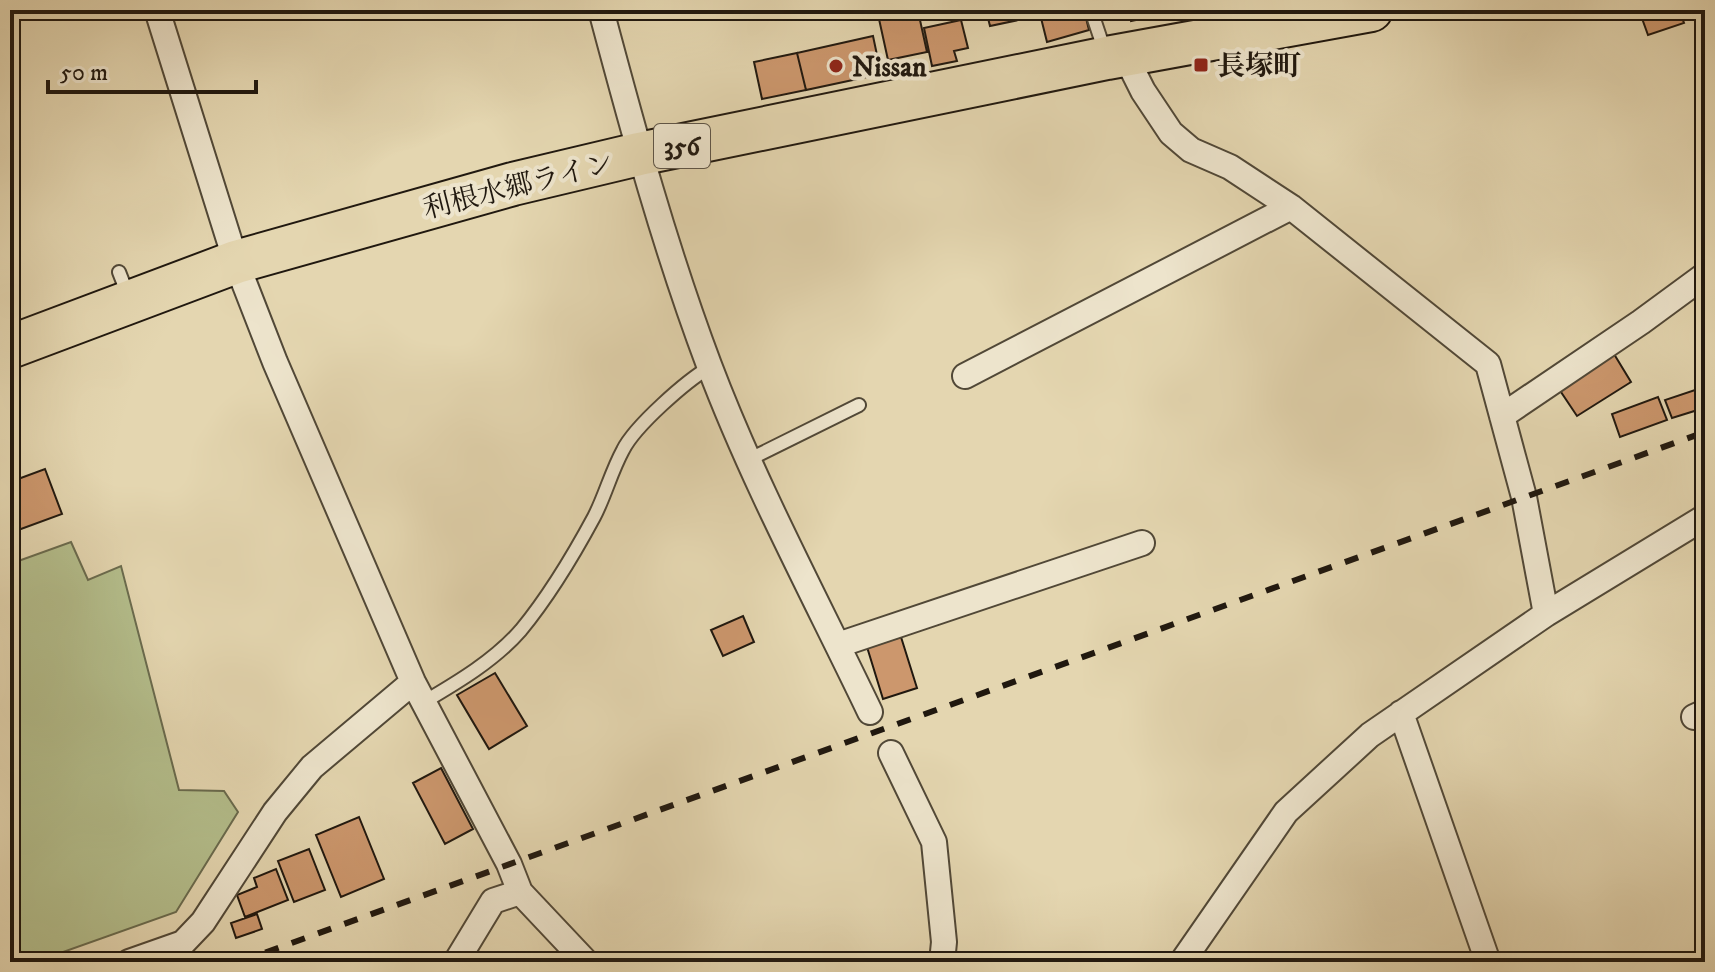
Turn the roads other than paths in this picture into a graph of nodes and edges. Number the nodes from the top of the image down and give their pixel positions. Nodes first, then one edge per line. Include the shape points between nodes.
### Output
1 (601, 10) edge
2 (1091, 10) edge
3 (1371, 10) edge
4 (160, 11) edge
5 (1322, 15) edge
6 (1116, 57) junction
7 (639, 154) junction
8 (1291, 207) junction
9 (236, 262) junction
10 (1705, 275) edge
11 (10, 347) edge
12 (710, 367) junction
13 (965, 376) dead end
14 (859, 405) dead end
15 (1502, 416) junction
16 (748, 460) junction
17 (1705, 517) edge
18 (1142, 543) dead end
19 (1546, 614) junction
20 (838, 645) junction
21 (419, 692) junction
22 (870, 712) dead end
23 (1401, 713) junction
24 (891, 753) dead end
25 (520, 892) junction
26 (457, 961) edge
27 (129, 962) edge
28 (586, 962) edge
29 (942, 962) edge
30 (1182, 962) edge
31 (1488, 962) edge

1 - 7 street
2 - 6 lane
3 - 5 highway, 利根水郷ライン / 356
4 - 9 street
5 - 6 highway, 利根水郷ライン / 356
6 - 7 highway, 利根水郷ライン / 356
6 - 8 street via 1171,133
7 - 9 highway, 利根水郷ライン / 356
7 - 12 street
8 - 13 street
8 - 15 street via 1488,364
9 - 11 highway, 利根水郷ライン / 356 via 125,287
9 - 21 street
10 - 15 street
12 - 16 street
12 - 21 lane via 632,435 595,515 520,631 462,680
14 - 16 lane
15 - 19 street
16 - 20 street
17 - 19 street
18 - 20 street
19 - 23 street
20 - 22 street
21 - 25 street
21 - 27 street via 312,767 183,943
23 - 30 street via 1286,812
23 - 31 street
24 - 29 street via 934,842
25 - 26 street via 493,901
25 - 28 street

